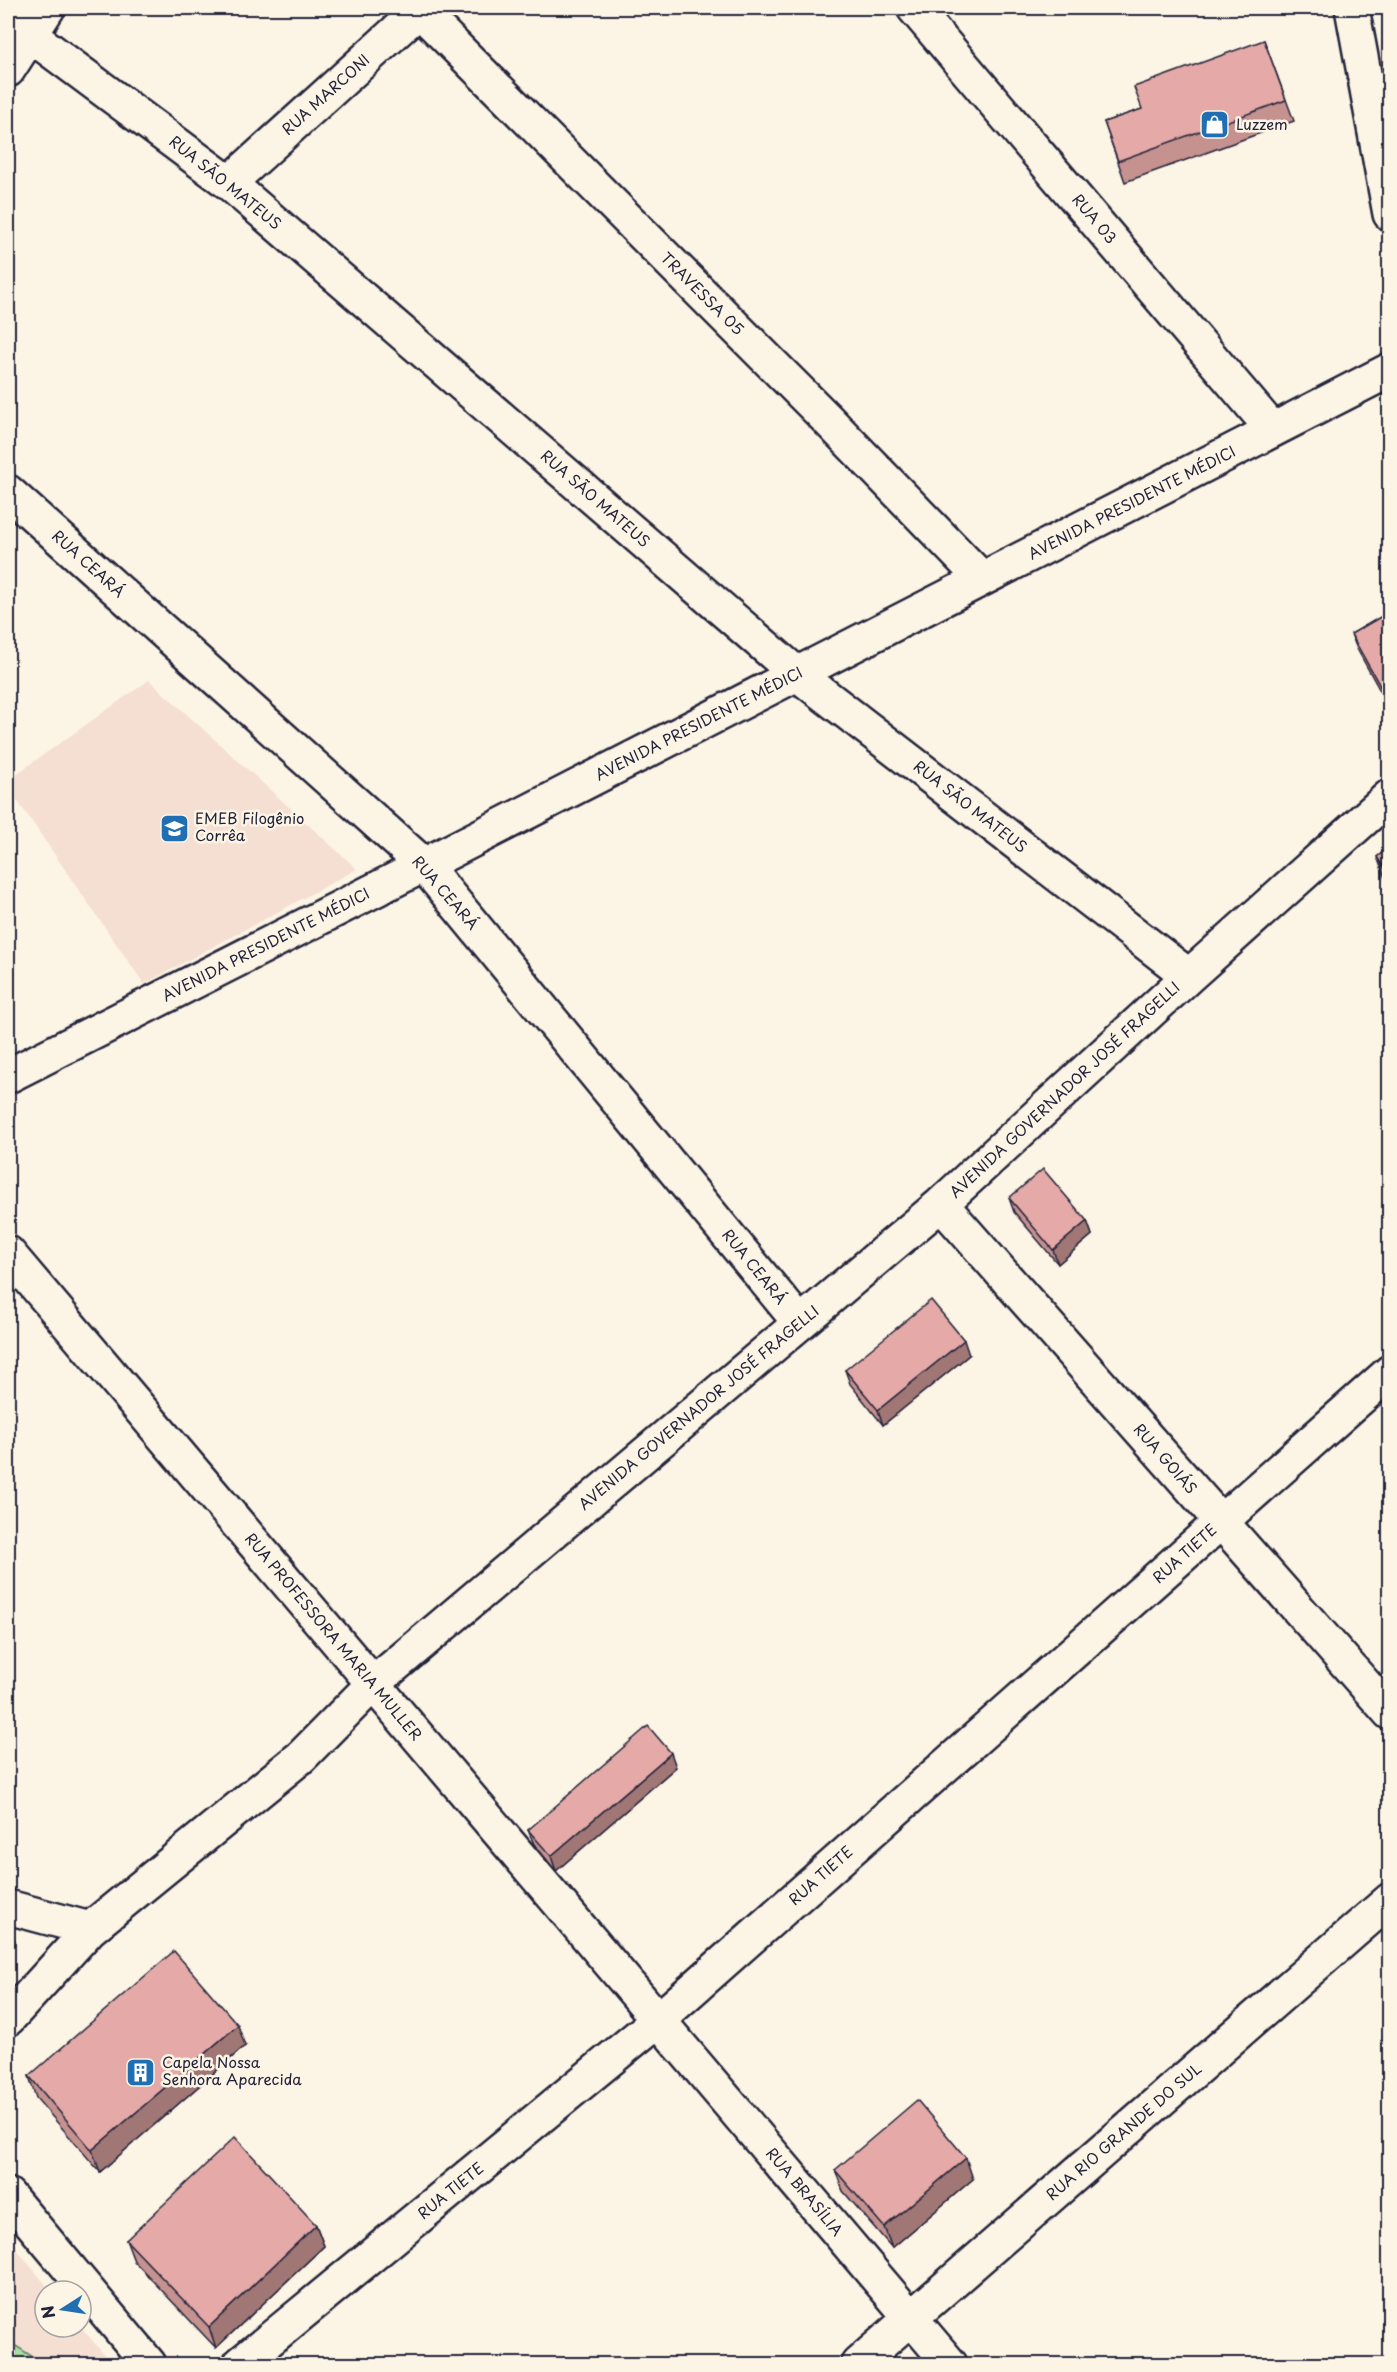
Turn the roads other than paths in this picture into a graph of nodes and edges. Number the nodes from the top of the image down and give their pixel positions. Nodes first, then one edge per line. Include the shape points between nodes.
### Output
1 (48, 8) edge
2 (914, 8) edge
3 (1352, 8) edge
4 (420, 9) edge
5 (19, 25) edge
6 (8, 70) edge
7 (230, 183) junction
8 (1389, 214) edge
9 (1389, 370) edge
10 (1273, 430) junction
11 (8, 492) edge
12 (982, 579) junction
13 (797, 674) junction
14 (1389, 796) edge
15 (424, 865) junction
16 (1189, 975) junction
17 (8, 1076) edge
18 (941, 1204) junction
19 (8, 1253) edge
20 (800, 1323) junction
21 (1389, 1372) edge
22 (1221, 1522) junction
23 (373, 1684) junction
24 (1389, 1713) edge
25 (1389, 1900) edge
26 (8, 1907) edge
27 (90, 1929) junction
28 (8, 2019) edge
29 (658, 2020) junction
30 (8, 2195) edge
31 (911, 2318) junction
32 (149, 2364) edge
33 (240, 2364) edge
34 (858, 2364) edge
35 (950, 2364) edge

1 - 5 street
2 - 10 street, RUA 03
3 - 8 street
4 - 7 street, RUA MARCONI
4 - 12 street, TRAVESSA 05
5 - 6 street
5 - 7 street, RUA SÃO MATEUS
7 - 13 street, RUA SÃO MATEUS
9 - 10 street, AVENIDA PRESIDENTE MÉDICI
10 - 12 street, AVENIDA PRESIDENTE MÉDICI
11 - 15 street, RUA CEARÁ
12 - 13 street, AVENIDA PRESIDENTE MÉDICI
13 - 15 street, AVENIDA PRESIDENTE MÉDICI
13 - 16 street, RUA SÃO MATEUS
14 - 16 street, AVENIDA GOVERNADOR JOSÉ FRAGELLI
15 - 17 street, AVENIDA PRESIDENTE MÉDICI
15 - 20 street, RUA CEARÁ
16 - 18 street, AVENIDA GOVERNADOR JOSÉ FRAGELLI
18 - 20 street, AVENIDA GOVERNADOR JOSÉ FRAGELLI
18 - 22 street, RUA GOIÁS
19 - 23 street, RUA PROFESSORA MARIA MULLER
20 - 23 street, AVENIDA GOVERNADOR JOSÉ FRAGELLI
21 - 22 street, RUA TIETE
22 - 24 street, RUA GOIÁS
22 - 29 street, RUA TIETE
23 - 27 street, AVENIDA GOVERNADOR JOSÉ FRAGELLI via 301,1757
23 - 29 street, RUA PROFESSORA MARIA MULLER
25 - 31 street, RUA RIO GRANDE DO SUL
26 - 27 street
27 - 28 street, AVENIDA GOVERNADOR JOSÉ FRAGELLI
29 - 31 street, RUA BRASÍLIA
29 - 33 street, RUA TIETE
30 - 32 street
31 - 34 street, RUA RIO GRANDE DO SUL
31 - 35 street, RUA BRASÍLIA

